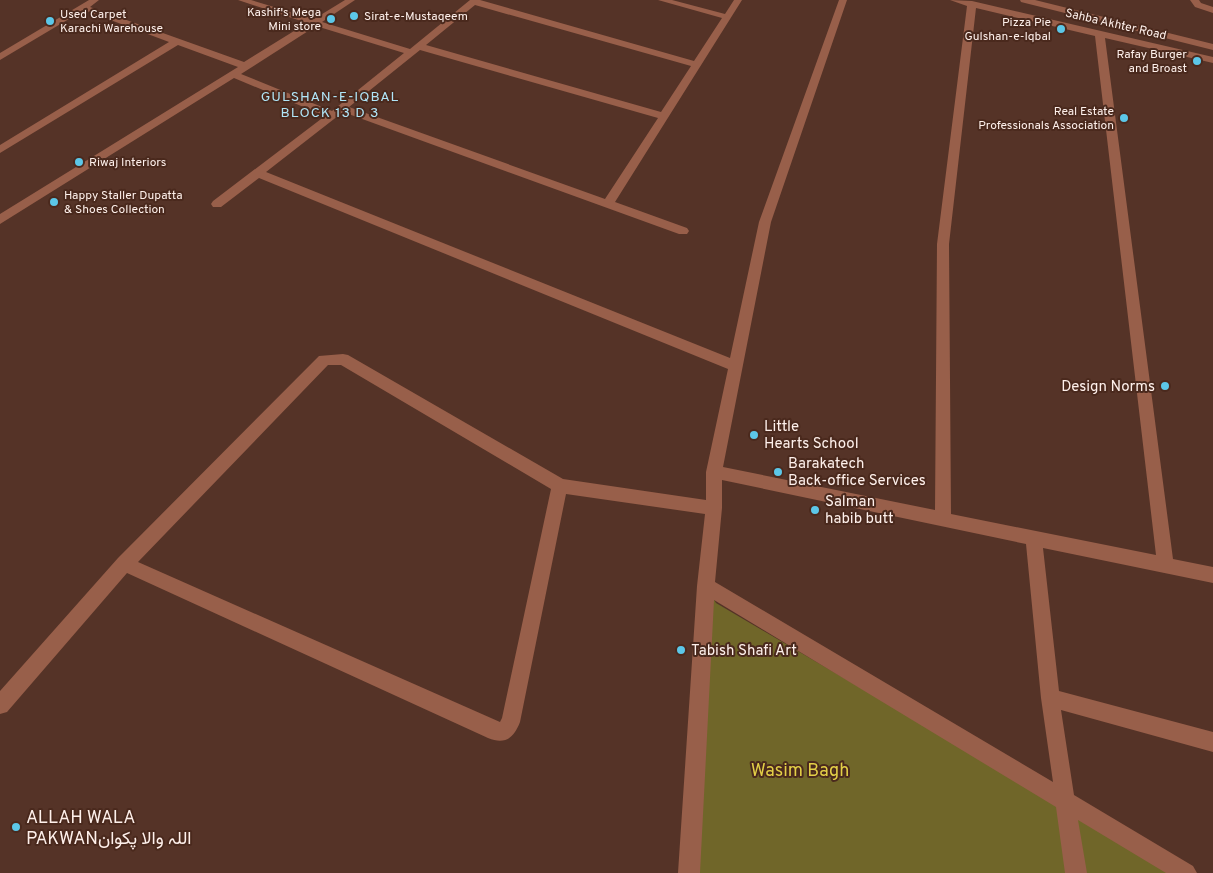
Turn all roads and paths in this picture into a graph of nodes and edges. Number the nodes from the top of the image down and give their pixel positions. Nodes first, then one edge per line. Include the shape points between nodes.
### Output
1 (94, 0) edge
2 (242, 0) edge
3 (280, 0) edge
4 (351, 0) edge
5 (662, 0) edge
6 (738, 0) edge
7 (843, 0) edge
8 (954, 0) edge
9 (1024, 0) edge
10 (1194, 0) edge
11 (475, 1) edge
12 (972, 4) junction
13 (83, 7) junction
14 (267, 8) junction
15 (1213, 10) edge
16 (727, 17) junction
17 (314, 22) junction
18 (1100, 34) junction
19 (177, 41) junction
20 (1213, 46) edge
21 (414, 49) junction
22 (0, 57) edge
23 (1213, 60) edge
24 (697, 65) junction
25 (245, 66) junction
26 (233, 74) junction
27 (338, 111) junction
28 (664, 116) junction
29 (0, 150) edge
30 (258, 173) junction
31 (217, 204) dead end
32 (608, 204) junction
33 (0, 220) edge
34 (683, 231) dead end
35 (735, 366) junction
36 (714, 472) junction
37 (560, 486) junction
38 (714, 508) junction
39 (943, 520) junction
40 (1034, 538) junction
41 (124, 564) junction
42 (1166, 566) junction
43 (1213, 575) edge
44 (706, 586) junction
45 (1050, 698) junction
46 (0, 705) edge
47 (1213, 742) edge
48 (1065, 801) junction
49 (689, 873) edge
50 (1076, 873) edge
51 (1186, 873) edge

1 - 13 street
2 - 14 street
3 - 14 street
4 - 17 street
5 - 16 street
6 - 16 street
7 - 35 street via 765,222
8 - 12 street, Sahba Akhter Road
9 - 20 street, Sahba Akhter Road
10 - 15 street via 1198,5
11 - 21 street
11 - 24 street
12 - 18 street, Sahba Akhter Road
12 - 39 street via 943,244
13 - 19 street
13 - 22 street
14 - 17 street
16 - 24 street
17 - 21 street
17 - 25 street
18 - 23 street, Sahba Akhter Road
18 - 42 street
19 - 25 street
19 - 29 street
21 - 27 street
21 - 28 street
24 - 28 street
25 - 26 street
26 - 27 street
26 - 33 street
27 - 30 street
27 - 32 street
28 - 32 street
30 - 31 street
30 - 35 street
32 - 34 street
35 - 36 street
36 - 38 street
36 - 39 street
37 - 38 street
37 - 41 street via 343,359 334,358 324,360
37 - 41 street via 511,722 504,732 495,732
38 - 44 street
39 - 40 street
40 - 42 street
40 - 45 street
41 - 46 street
42 - 43 street
44 - 48 street
44 - 49 street
45 - 47 street
45 - 48 street
48 - 50 street
48 - 51 street

